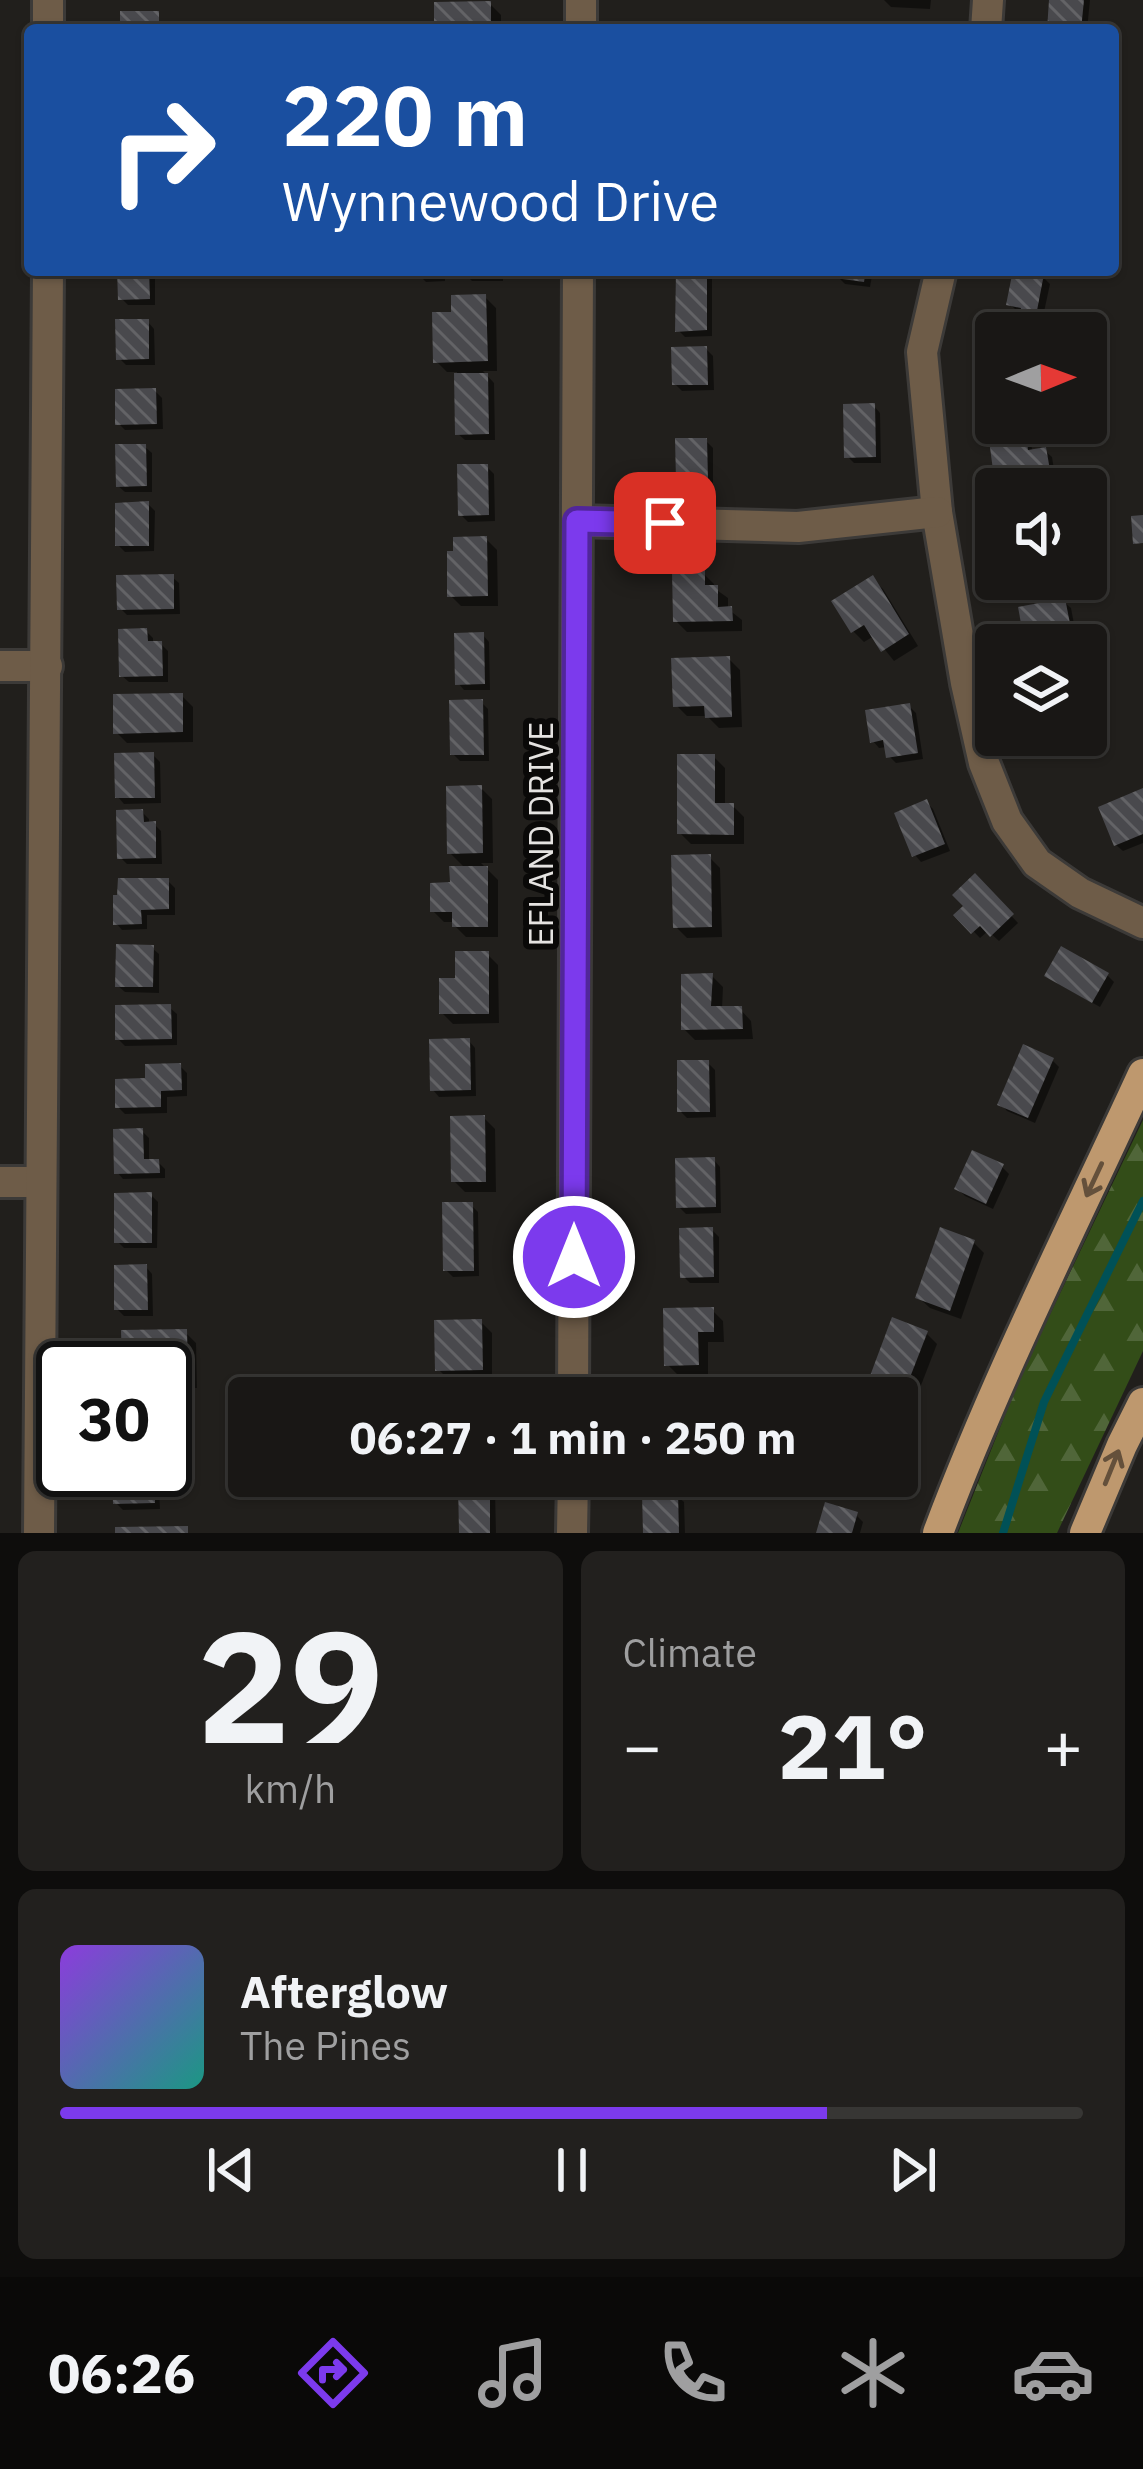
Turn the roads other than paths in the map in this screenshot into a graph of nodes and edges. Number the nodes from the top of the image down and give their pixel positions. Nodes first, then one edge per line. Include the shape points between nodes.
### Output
1 (48, 276) edge
2 (578, 276) edge
3 (940, 276) edge
4 (937, 512) junction
5 (577, 521) junction
6 (0, 666) edge
7 (47, 666) junction
8 (1143, 923) edge
9 (1143, 1074) edge
10 (0, 1182) edge
11 (41, 1182) junction
12 (573, 1377) edge
13 (1143, 1403) edge
14 (573, 1497) edge
15 (39, 1533) edge
16 (572, 1533) edge
17 (938, 1533) edge
18 (1085, 1533) edge

1 - 7 street
2 - 5 street, EFLAND DRIVE
3 - 4 street via 922,352
4 - 5 street via 798,526
4 - 8 street via 984,763 1007,820 1037,863
5 - 12 street, EFLAND DRIVE
6 - 7 street
7 - 11 street
9 -> 17 main road via 1016,1342
10 - 11 street
11 - 15 street
18 -> 13 main road
14 - 16 street

